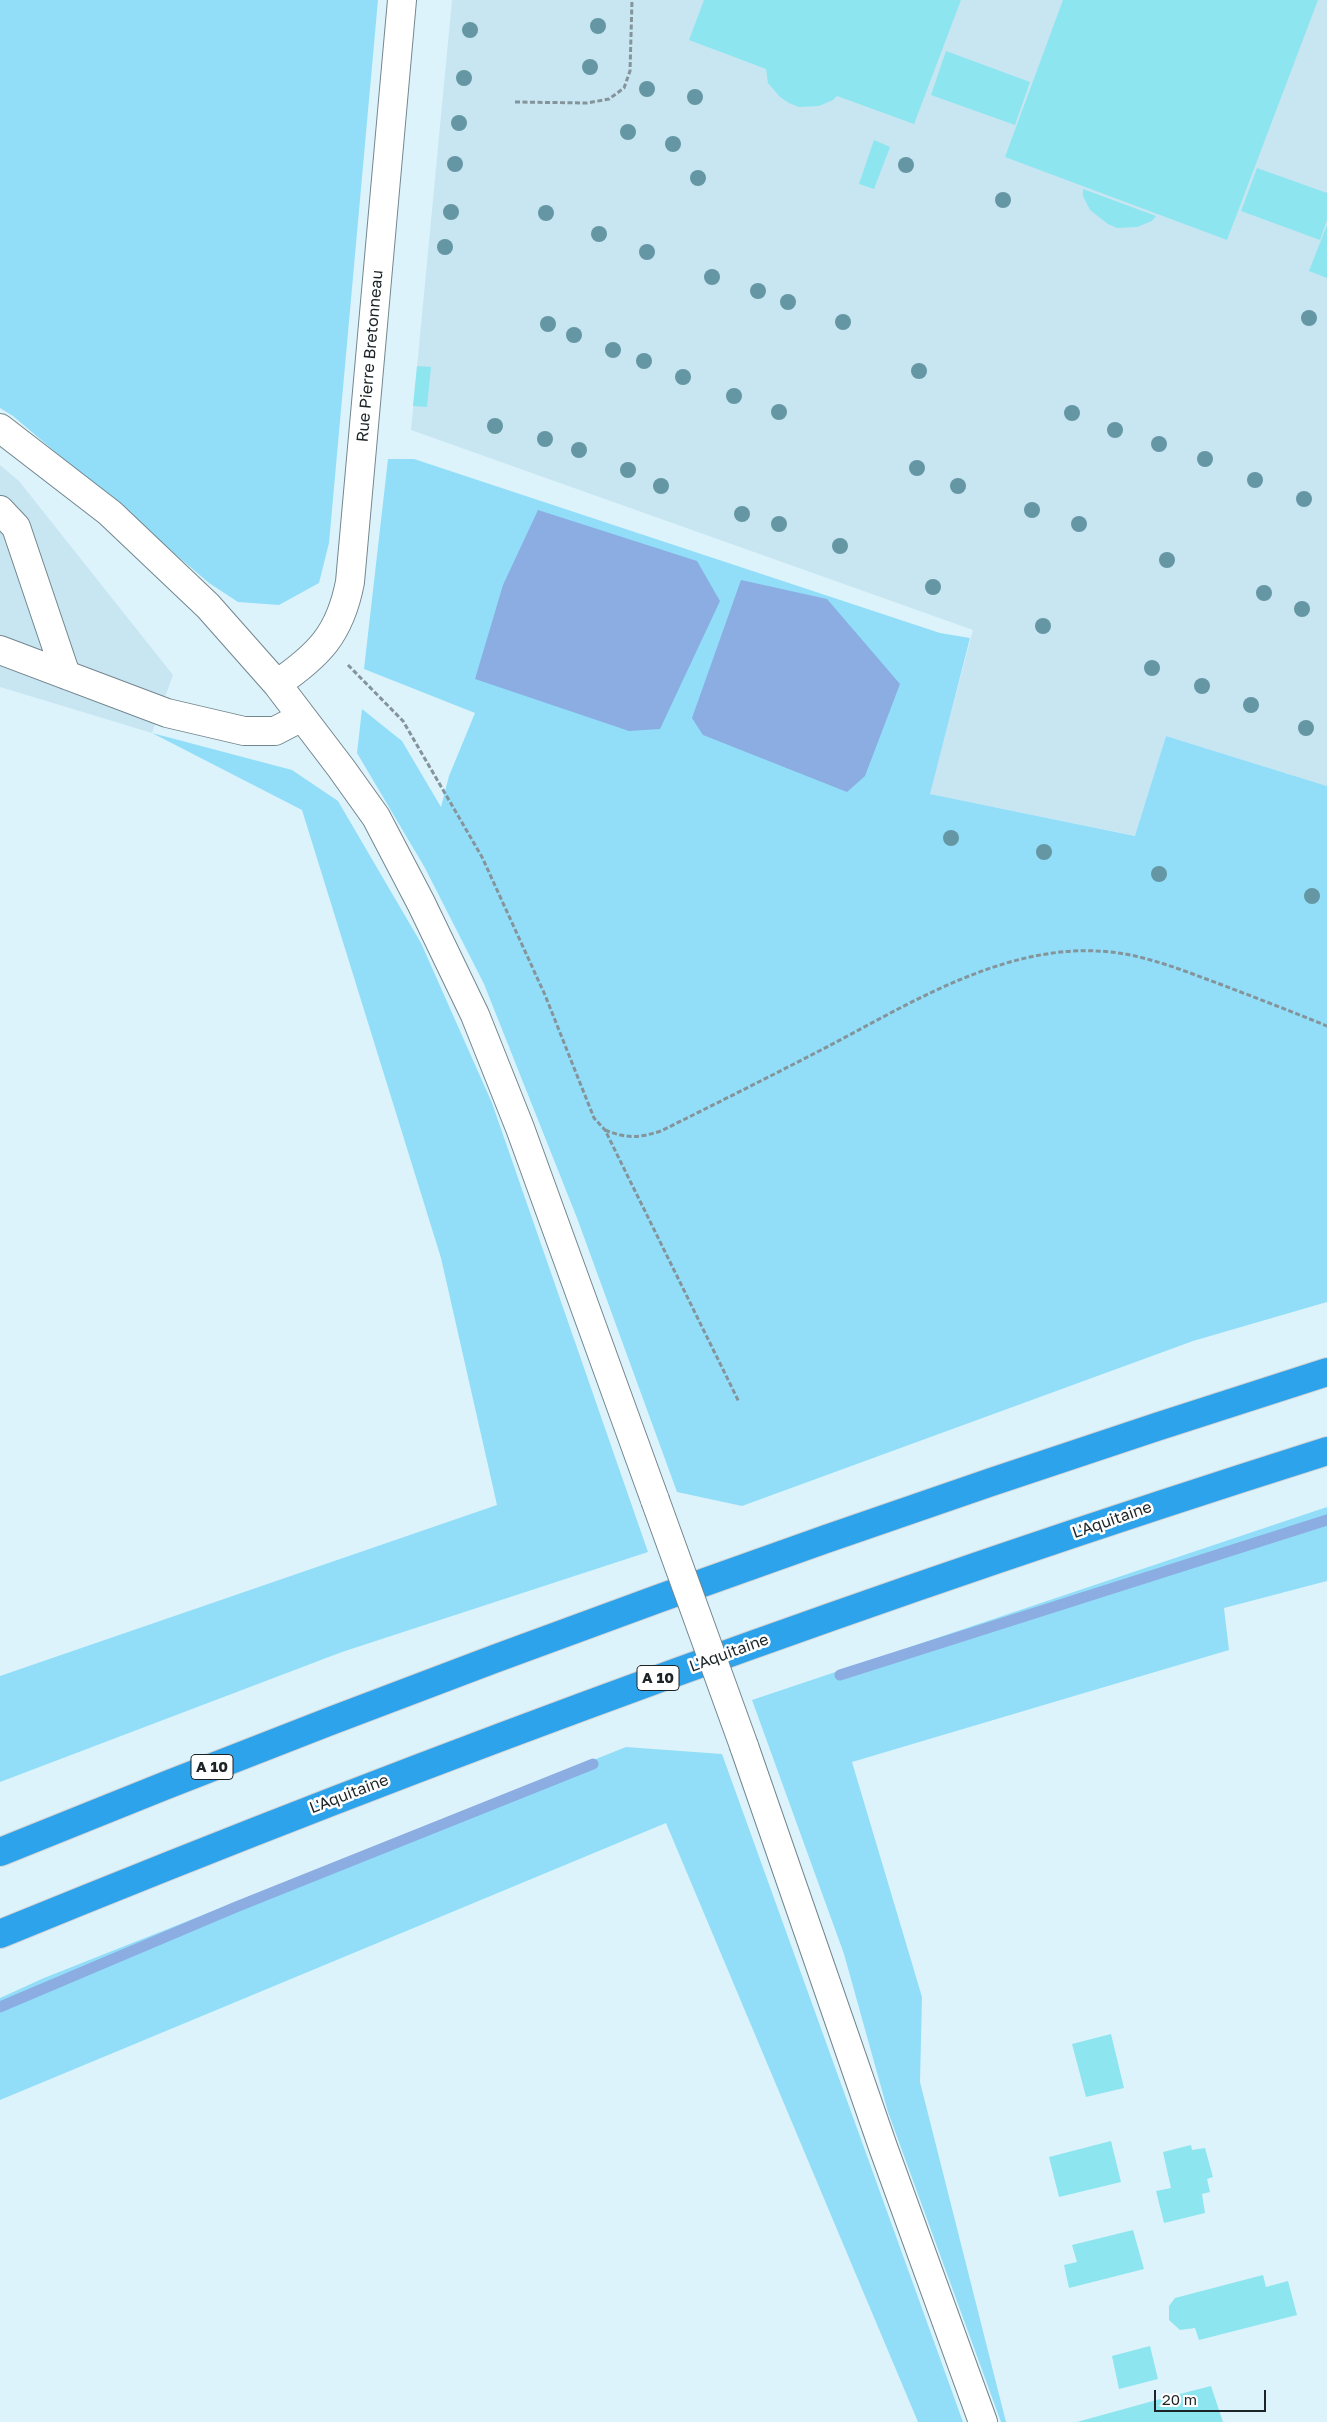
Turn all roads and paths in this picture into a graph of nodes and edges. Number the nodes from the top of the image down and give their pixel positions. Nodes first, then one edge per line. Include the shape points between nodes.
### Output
1 (402, 0) edge
2 (632, 0) edge
3 (516, 102) dead end
4 (0, 428) edge
5 (0, 510) edge
6 (326, 642) junction
7 (0, 650) edge
8 (66, 674) junction
9 (277, 684) junction
10 (302, 717) junction
11 (1327, 1026) edge
12 (605, 1130) junction
13 (1327, 1372) edge
14 (739, 1402) dead end
15 (1327, 1451) edge
16 (0, 1852) edge
17 (0, 1934) edge
18 (983, 2422) edge

1 - 6 street, Rue Pierre Bretonneau via 350,582 339,622
2 - 3 path via 630,71 624,88 609,99 587,102
4 - 9 street via 80,489 161,559
5 - 8 street via 16,528
6 - 9 street, Rue Pierre Bretonneau via 303,666
6 - 12 path via 403,721 482,857 544,995 580,1088 594,1118
7 - 8 street
8 - 10 street via 167,713 244,730 274,731
9 - 10 street
10 - 18 street, bridge via 376,817 475,1015 520,1128 744,1746 883,2147
11 - 12 path via 1176,968 1134,956 1095,952 1054,954 1010,962 974,974 661,1131 624,1138
12 - 14 path
13 - 16 highway, A 10 via 1162,1424 611,1615 339,1717
15 - 17 highway, L'Aquitaine / A 10 via 913,1587 636,1686 367,1787

